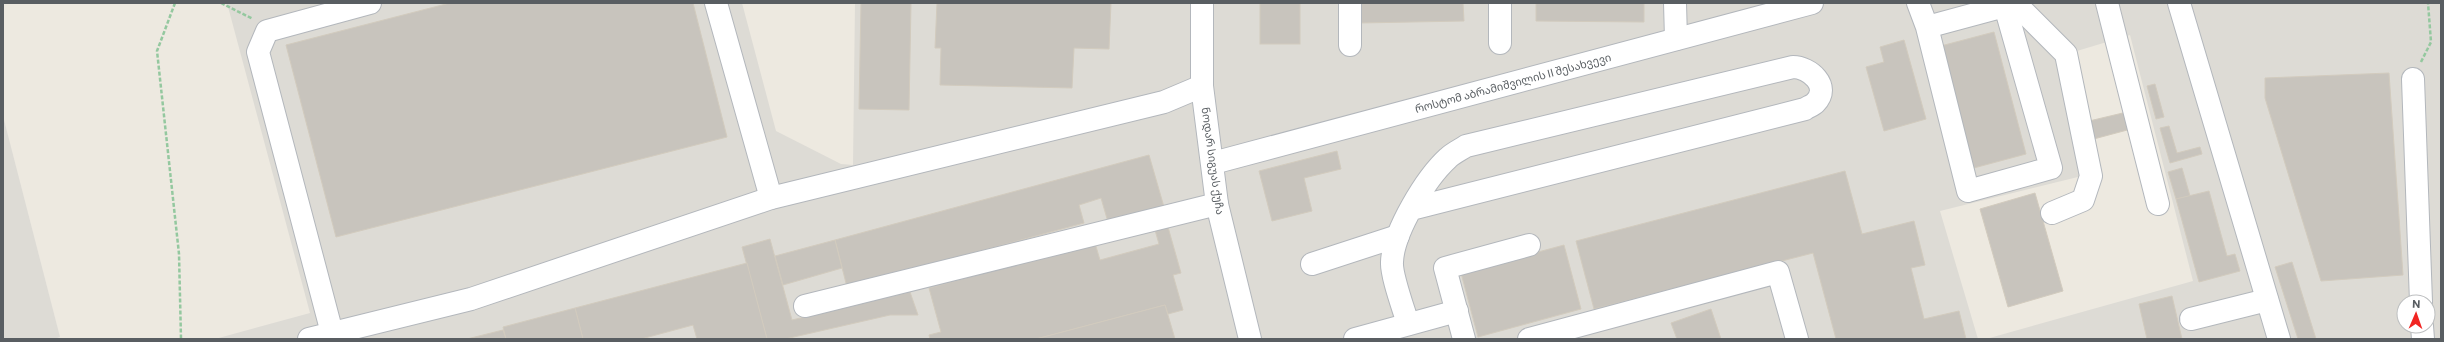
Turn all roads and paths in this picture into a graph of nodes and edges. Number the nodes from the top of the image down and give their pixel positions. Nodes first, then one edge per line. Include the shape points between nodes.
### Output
1 (175, 3) edge
2 (221, 3) edge
3 (370, 3) edge
4 (716, 3) edge
5 (1202, 3) edge
6 (1350, 3) edge
7 (1500, 3) edge
8 (1675, 3) edge
9 (1812, 3) edge
10 (1918, 3) edge
11 (2015, 3) edge
12 (2108, 3) edge
13 (2179, 3) edge
14 (2428, 3) edge
15 (1927, 27) junction
16 (267, 31) junction
17 (1676, 40) junction
18 (1500, 43) dead end
19 (1350, 45) dead end
20 (2413, 78) joint
21 (1202, 86) junction
22 (1213, 163) junction
23 (771, 198) junction
24 (1217, 204) junction
25 (2158, 204) dead end
26 (1411, 209) junction
27 (2052, 212) dead end
28 (1398, 236) junction
29 (1529, 245) dead end
30 (1312, 264) dead end
31 (2421, 294) edge
32 (2267, 300) junction
33 (805, 306) dead end
34 (1456, 311) junction
35 (2191, 319) dead end
36 (1408, 324) junction
37 (332, 333) junction
38 (181, 339) edge
39 (309, 339) edge
40 (1250, 339) edge
41 (1355, 339) edge
42 (1464, 339) edge
43 (1529, 339) edge
44 (1797, 339) edge
45 (2279, 339) edge

1 - 38 path via 157,51 179,254
2 - 16 path via 258,22
3 - 16 street
4 - 23 street
5 - 21 street, ნოდარ სიგუას ქუჩა
6 - 19 street
7 - 18 street
8 - 17 street
9 - 17 street, როსტომ აბრამიშვილის II შესახვევი
10 - 15 street
11 - 27 street via 2066,54 2091,176 2083,200
12 - 25 street
13 - 32 street
14 - 20 path via 2431,42
15 - 15 street via 1968,191 2051,168 2005,6
16 - 37 street via 258,52
17 - 22 street, როსტომ აბრამიშვილის II შესახვევი
20 - 31 street
21 - 22 street, ნოდარ სიგუას ქუჩა
21 - 23 street via 1164,102
22 - 24 street, ნოდარ სიგუას ქუჩა
23 - 37 street via 471,299
24 - 33 street
24 - 40 street, ნოდარ სიგუას ქუჩა
26 - 26 street via 1805,110 1817,102 1821,89 1818,80 1808,70 1793,66 1466,146 1448,158 1432,176
26 - 28 street
28 - 30 street
28 - 36 street via 1391,263
29 - 34 street via 1445,268
32 - 35 street
32 - 45 street
34 - 36 street
34 - 42 street
36 - 41 street
37 - 39 street
43 - 44 street via 1778,272

